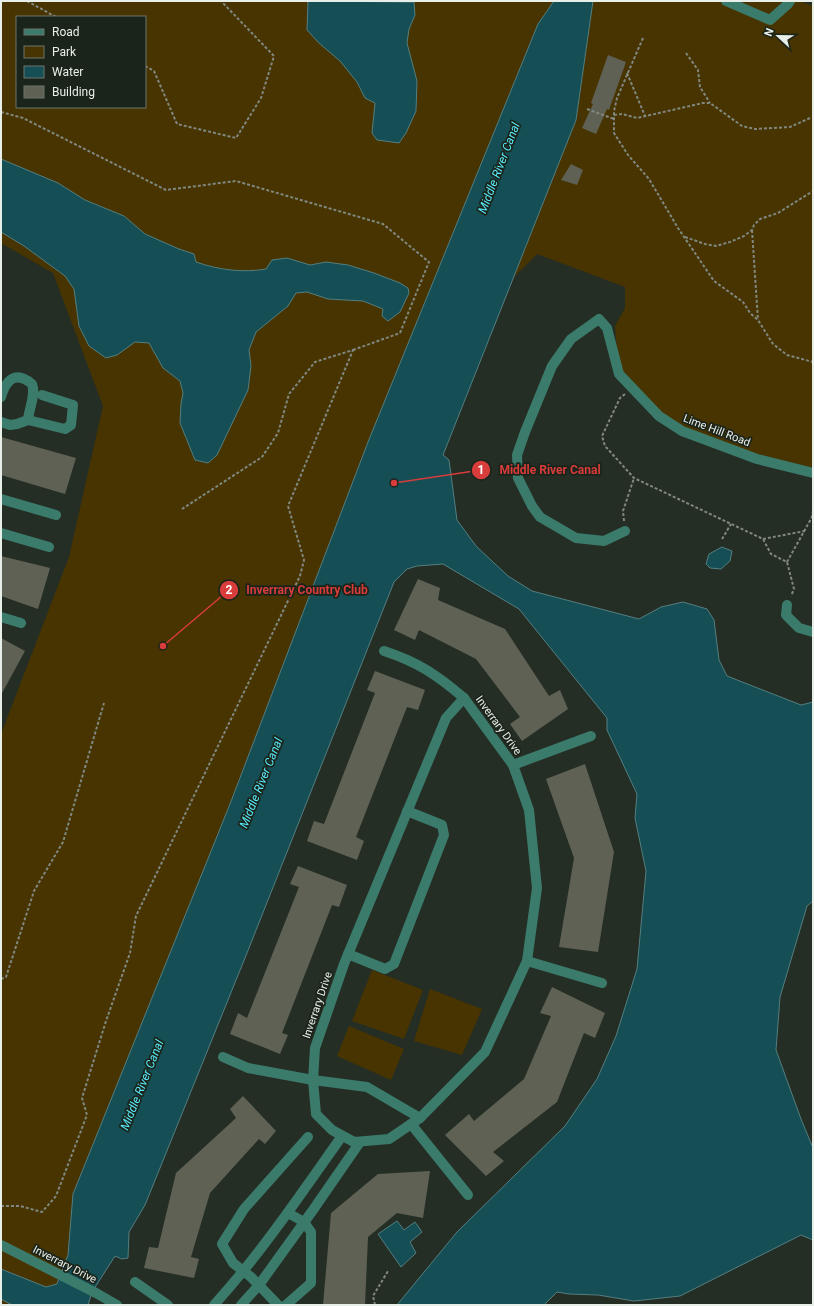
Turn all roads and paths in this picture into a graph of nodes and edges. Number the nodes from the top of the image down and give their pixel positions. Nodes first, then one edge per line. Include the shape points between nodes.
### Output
1 (27, 1) edge
2 (221, 1) edge
3 (726, 1) edge
4 (790, 1) edge
5 (54, 16) edge
6 (642, 38) dead end
7 (686, 52) dead end
8 (146, 67) edge
9 (627, 73) junction
10 (710, 103) junction
11 (587, 109) dead end
12 (1, 112) edge
13 (614, 115) junction
14 (645, 116) junction
15 (810, 118) dead end
16 (614, 119) junction
17 (813, 191) edge
18 (752, 230) junction
19 (684, 236) junction
20 (758, 320) junction
21 (353, 350) junction
22 (812, 361) edge
23 (633, 388) junction
24 (42, 395) dead end
25 (1, 397) edge
26 (28, 420) junction
27 (1, 422) edge
28 (813, 473) edge
29 (634, 478) junction
30 (1, 499) edge
31 (182, 509) dead end
32 (813, 512) edge
33 (56, 515) dead end
34 (731, 524) junction
35 (625, 531) joint
36 (805, 531) junction
37 (1, 533) edge
38 (722, 539) dead end
39 (763, 539) junction
40 (49, 547) dead end
41 (788, 562) junction
42 (787, 605) joint
43 (1, 617) edge
44 (21, 623) dead end
45 (813, 632) edge
46 (384, 651) dead end
47 (464, 698) junction
48 (104, 703) dead end
49 (591, 736) dead end
50 (514, 765) junction
51 (407, 811) junction
52 (348, 954) junction
53 (528, 961) junction
54 (1, 979) edge
55 (602, 983) dead end
56 (223, 1057) dead end
57 (313, 1080) junction
58 (416, 1121) junction
59 (342, 1136) junction
60 (308, 1137) dead end
61 (360, 1142) junction
62 (468, 1195) dead end
63 (1, 1206) edge
64 (288, 1213) junction
65 (304, 1222) junction
66 (1, 1245) edge
67 (388, 1271) dead end
68 (247, 1274) junction
69 (135, 1282) dead end
70 (258, 1285) junction
71 (117, 1305) edge
72 (168, 1305) edge
73 (214, 1305) edge
74 (241, 1305) edge
75 (278, 1305) edge
76 (286, 1305) edge
77 (375, 1305) edge

1 - 5 path
2 - 8 path via 274,56 261,98 236,138 177,124 154,71
3 - 4 street via 770,20
6 - 9 path
7 - 10 path via 698,70 700,87
9 - 13 path via 617,98
9 - 14 path
10 - 14 path
10 - 15 path via 742,126 755,129 790,127
11 - 16 path
12 - 21 path via 23,118 166,190 236,181 383,224 429,262 400,333
13 - 14 path via 622,114 637,118
13 - 16 path
16 - 19 path via 614,133 628,155 649,179
17 - 18 path via 778,213 760,218
18 - 19 path via 744,236 716,246
18 - 20 path
19 - 20 path via 714,281 743,302
20 - 22 path via 773,344 787,355
21 - 31 path via 315,362 289,394 278,433 262,457
21 - 63 path via 288,506 304,560 300,576 136,916 130,953 82,1098 87,1115 56,1196 42,1212 20,1206
23 - 28 street, Lime Hill Road via 659,416 682,431 757,459
23 - 29 path via 620,398 602,436 605,446
23 - 35 street, Lime Hill Road via 619,374 607,328 599,319 570,339 552,366 517,455 518,478 540,517 576,538 604,541
24 - 26 street via 73,405 70,425 64,429
25 - 26 street via 9,380 20,377 32,384 33,394
26 - 27 street via 17,424
29 - 34 path
29 - 35 path via 623,511
30 - 33 street
32 - 36 path
34 - 38 path
34 - 39 path
36 - 39 path
36 - 41 path
37 - 40 street
39 - 41 path via 771,554
41 - 42 path via 794,589
42 - 45 street via 786,615 798,628
43 - 44 street
46 - 47 street via 406,658 427,669
47 - 50 street, Inverrary Drive
47 - 51 street, Inverrary Drive via 446,718
48 - 54 path via 64,842 34,890 6,978
49 - 50 street
50 - 53 street, Inverrary Drive via 529,810 537,888
51 - 52 street, Inverrary Drive
51 - 52 street via 442,825 444,835 394,964 385,969
52 - 57 street, Inverrary Drive via 315,1048
53 - 55 street
53 - 58 street, Inverrary Drive via 485,1052
56 - 57 street via 248,1068
57 - 58 street via 367,1087
57 - 59 street, Inverrary Drive via 316,1114
58 - 61 street, Inverrary Drive via 389,1139
58 - 62 street
59 - 61 street, Inverrary Drive
59 - 64 street
60 - 68 street via 244,1209 222,1244 233,1263
61 - 65 street
64 - 65 street
64 - 68 street
65 - 70 street
65 - 76 street via 311,1232 311,1283
66 - 71 street, Inverrary Drive
67 - 77 path via 373,1296
68 - 70 street
68 - 73 street
69 - 72 street
70 - 74 street
70 - 75 street

